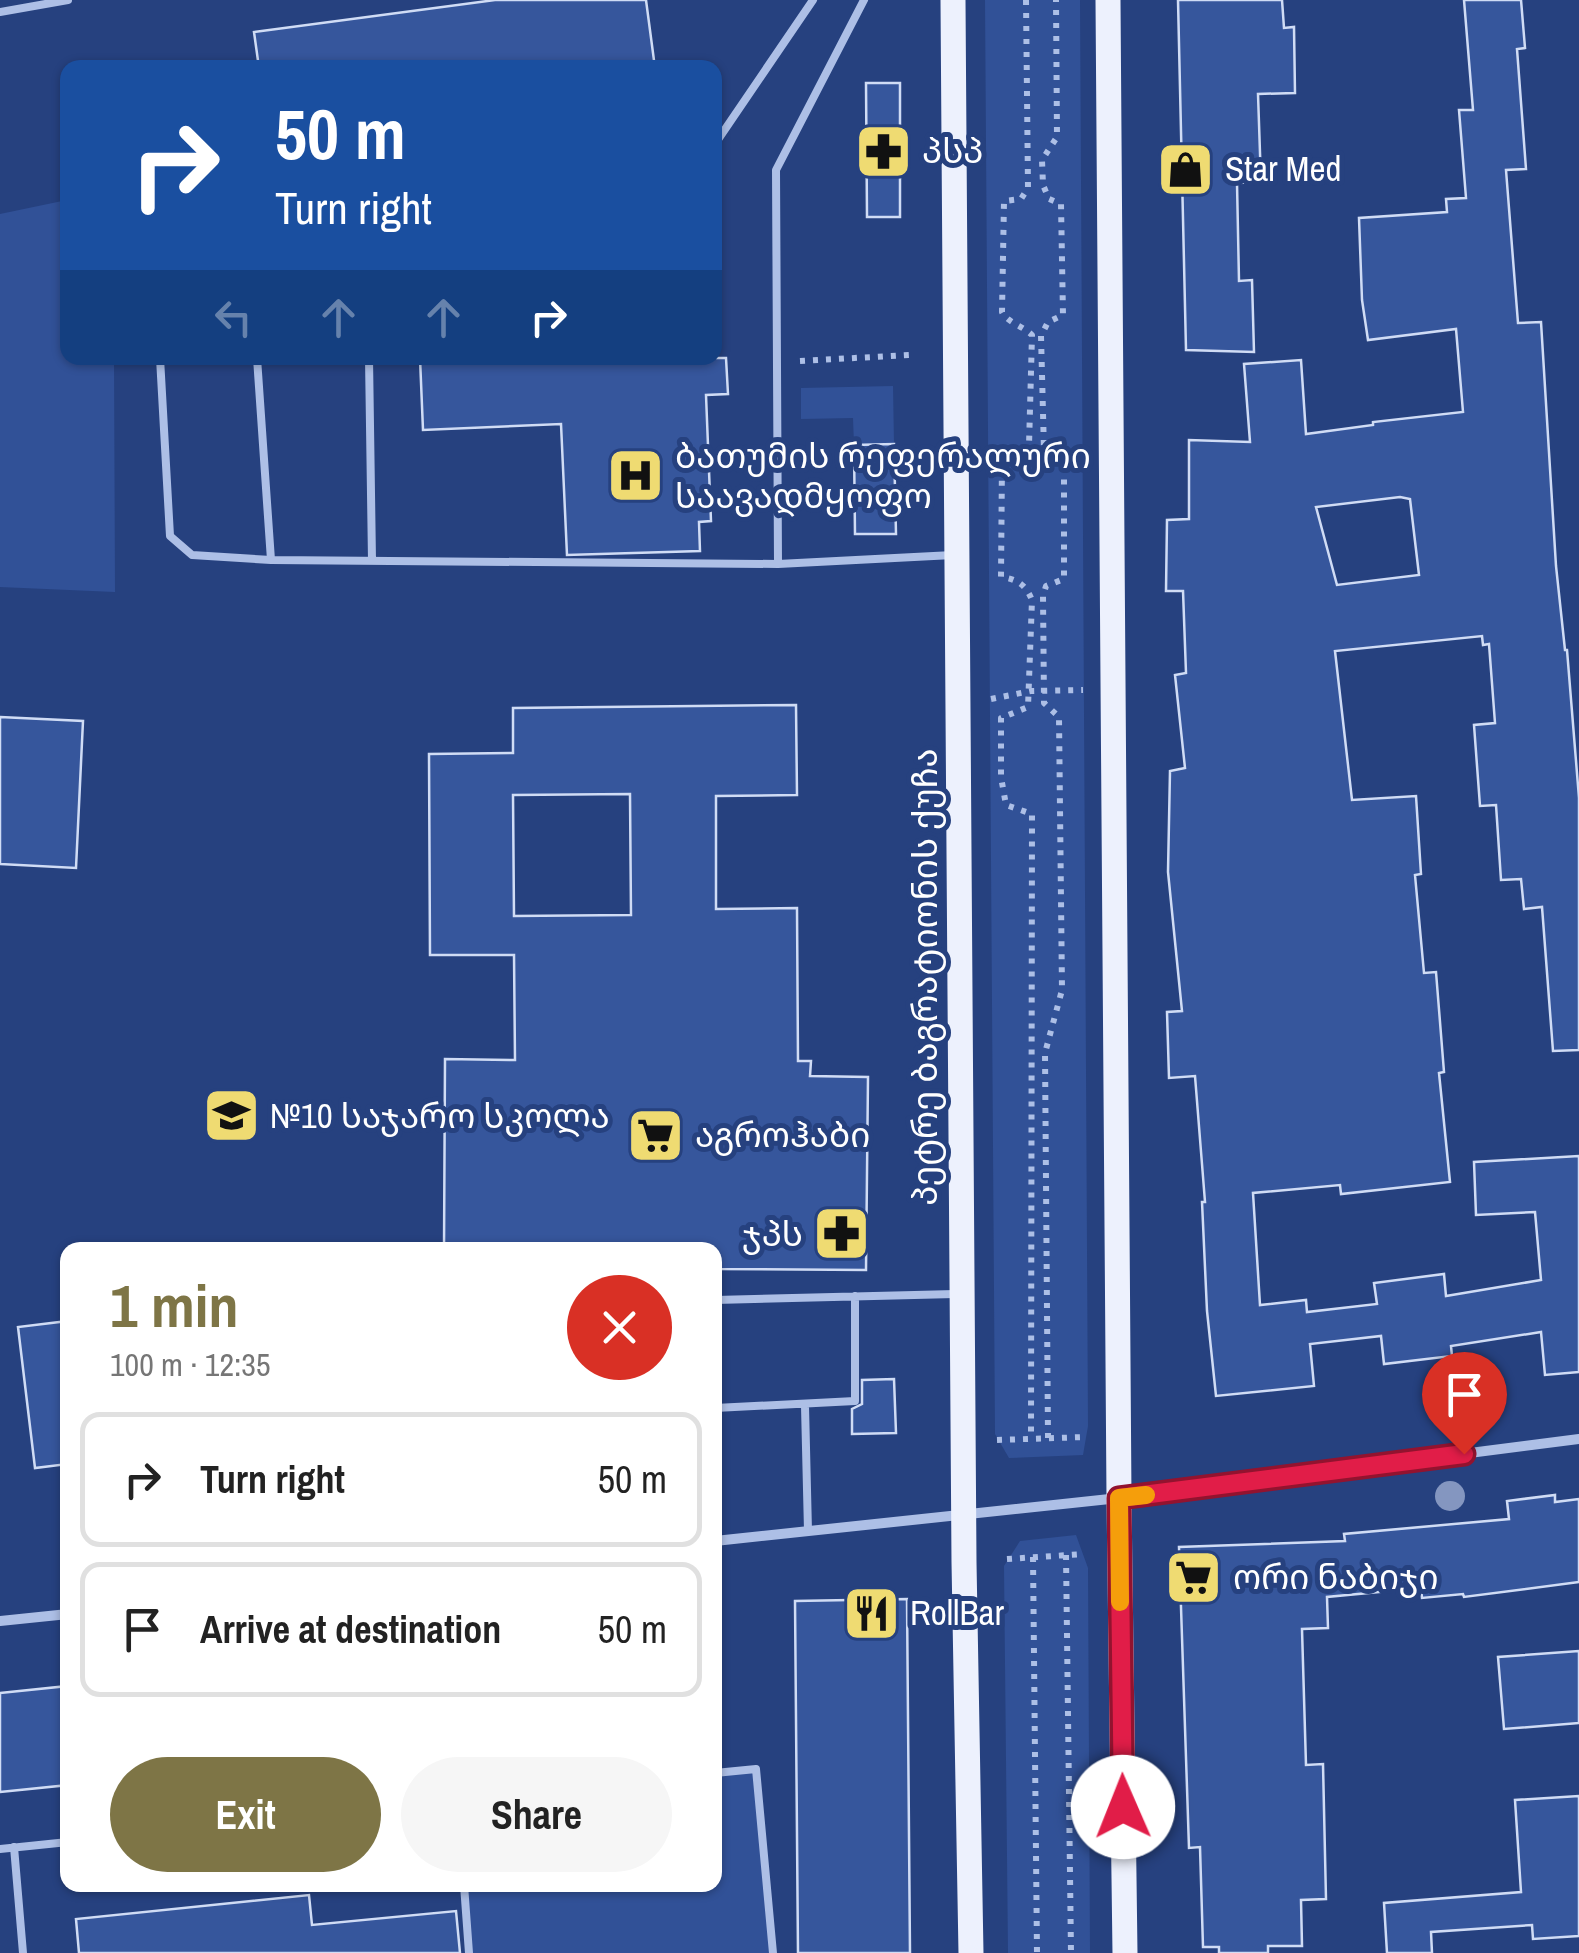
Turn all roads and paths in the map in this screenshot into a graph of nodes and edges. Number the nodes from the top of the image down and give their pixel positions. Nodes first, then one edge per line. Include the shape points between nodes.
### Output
1 (68, 0) edge
2 (813, 0) edge
3 (864, 0) edge
4 (954, 0) edge
5 (1026, 0) edge
6 (1056, 0) edge
7 (1108, 0) edge
8 (0, 12) edge
9 (722, 134) edge
10 (909, 356) dead end
11 (775, 363) junction
12 (160, 365) edge
13 (257, 365) edge
14 (369, 365) edge
15 (958, 555) junction
16 (271, 560) junction
17 (372, 561) junction
18 (778, 564) junction
19 (1084, 690) dead end
20 (1031, 691) junction
21 (1045, 691) junction
22 (990, 699) dead end
23 (962, 1294) junction
24 (855, 1296) junction
25 (722, 1300) edge
26 (805, 1406) junction
27 (722, 1408) edge
28 (1031, 1438) junction
29 (1048, 1438) junction
30 (1087, 1438) dead end
31 (1579, 1439) edge
32 (997, 1440) dead end
33 (1119, 1498) junction
34 (964, 1514) junction
35 (808, 1531) junction
36 (722, 1540) edge
37 (1084, 1554) dead end
38 (1066, 1555) junction
39 (1033, 1557) junction
40 (1007, 1559) dead end
41 (60, 1615) edge
42 (0, 1621) edge
43 (722, 1772) edge
44 (60, 1843) edge
45 (14, 1847) junction
46 (0, 1849) edge
47 (465, 1892) edge
48 (24, 1953) edge
49 (470, 1953) edge
50 (773, 1953) edge
51 (971, 1953) edge
52 (1037, 1953) edge
53 (1071, 1953) edge
54 (1125, 1953) edge

1 - 8 lane
2 - 9 lane
3 - 11 lane via 776,170
4 - 15 main road, პეტრე ბაგრატიონის ქუჩა
5 - 20 path via 1028,188 1021,199 1004,201 1002,312 1032,336 1029,446 1019,458 1002,460 1001,577 1028,589 1032,600
6 - 21 path via 1057,137 1042,160 1049,199 1061,204 1063,315 1048,322 1041,336 1042,434 1044,451 1064,462 1064,579 1046,586 1043,596
7 - 33 main road
10 - 11 path
11 - 18 lane
12 - 16 lane via 170,536 192,555
13 - 16 lane
14 - 17 lane
15 - 18 lane
15 - 23 main road, პეტრე ბაგრატიონის ქუჩა
16 - 17 lane
17 - 18 lane
19 - 21 path
20 - 21 path
20 - 22 path
20 - 28 path via 1028,707 1002,718 1001,776 1006,805 1032,814
21 - 29 path via 1044,703 1059,717 1062,990 1045,1053
23 - 24 lane
23 - 34 main road, პეტრე ბაგრატიონის ქუჩა
24 - 25 lane
24 - 26 lane via 855,1401
26 - 27 lane
26 - 35 lane
28 - 29 path
28 - 32 path
29 - 30 path
31 - 33 street
33 - 34 street
33 - 54 main road
34 - 35 street
34 - 51 main road, პეტრე ბაგრატიონის ქუჩა
35 - 36 street
37 - 38 path
38 - 39 path
38 - 53 path
39 - 40 path
39 - 52 path
41 - 42 street
43 - 50 lane via 756,1769
44 - 45 lane
45 - 46 lane
45 - 48 lane
47 - 49 lane

